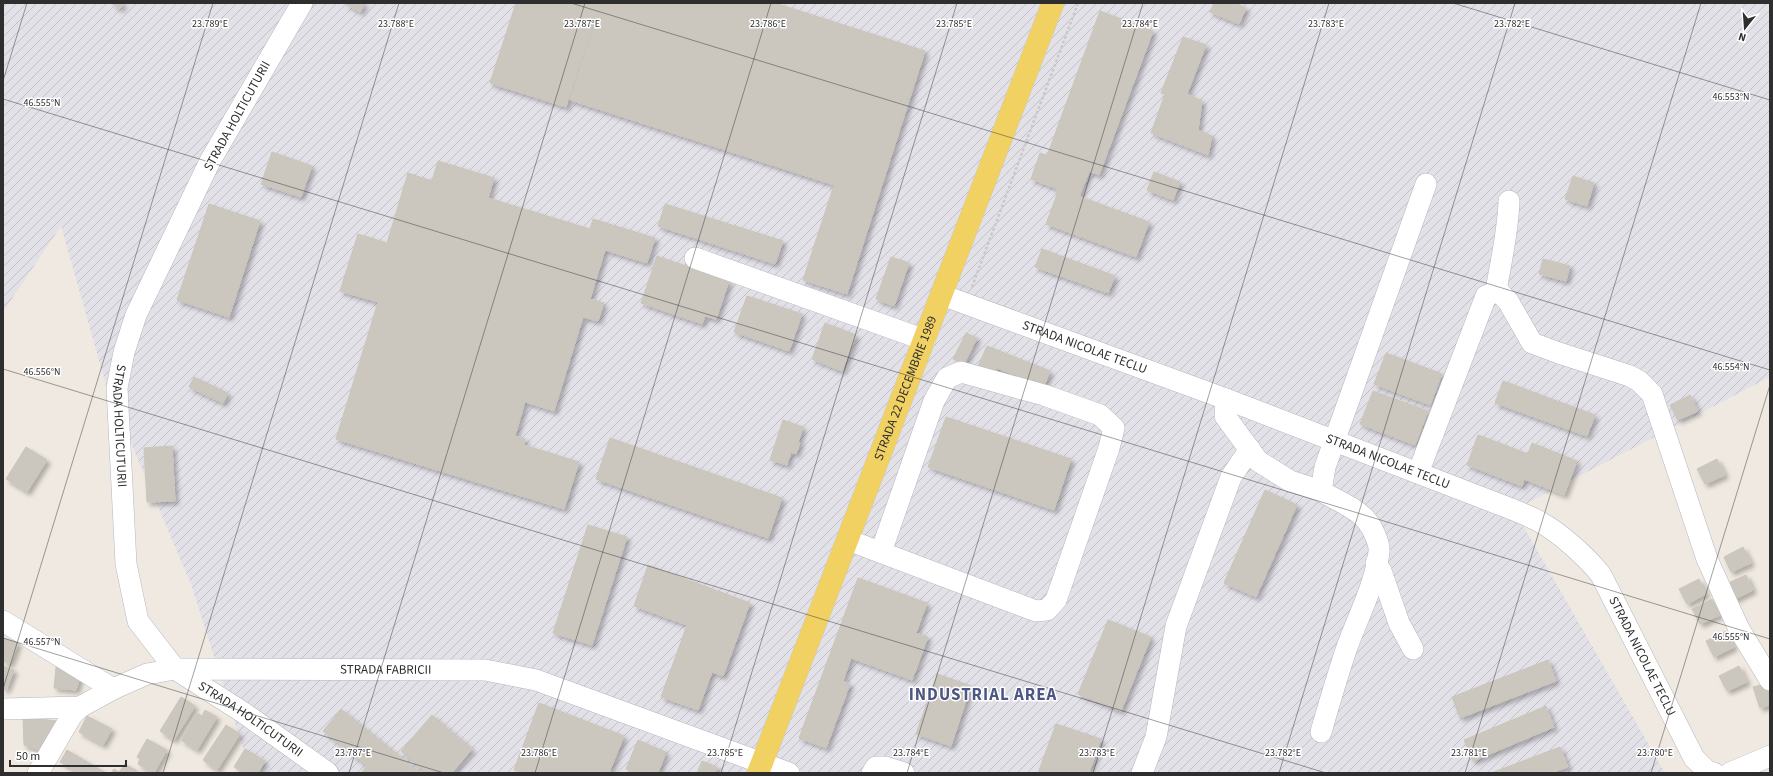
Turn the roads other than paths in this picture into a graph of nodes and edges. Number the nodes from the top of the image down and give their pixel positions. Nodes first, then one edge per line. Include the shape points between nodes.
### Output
1 (302, 3) edge
2 (1053, 3) edge
3 (1426, 184) dead end
4 (1509, 200) dead end
5 (695, 258) dead end
6 (1496, 291) junction
7 (942, 296) junction
8 (925, 340) junction
9 (1226, 399) junction
10 (1334, 440) junction
11 (1250, 449) junction
12 (1418, 473) junction
13 (1321, 491) junction
14 (848, 540) junction
15 (881, 552) junction
16 (1376, 563) junction
17 (3, 621) edge
18 (1413, 649) dead end
19 (176, 669) junction
20 (1770, 680) edge
21 (113, 689) junction
22 (80, 707) junction
23 (3, 709) edge
24 (1321, 732) dead end
25 (1770, 756) edge
26 (760, 768) edge
27 (46, 770) edge
28 (328, 773) edge
29 (789, 773) edge
30 (872, 773) edge
31 (904, 773) edge
32 (1142, 773) edge
33 (1714, 773) edge
34 (1730, 773) edge

1 - 19 street, STRADA HOLTICUTURII via 210,161 136,315 124,352 117,388 126,564 138,621
2 - 7 main road, STRADA 22 DECEMBRIE 1989
3 - 10 street
4 - 6 street
5 - 8 street
6 - 12 street via 1486,296
6 - 20 street via 1508,301 1532,342 1630,376 1652,394 1707,559 1739,629
7 - 8 main road, STRADA 22 DECEMBRIE 1989
7 - 9 street, STRADA NICOLAE TECLU
8 - 14 main road, STRADA 22 DECEMBRIE 1989
9 - 10 street, STRADA NICOLAE TECLU
9 - 11 street via 1225,416
10 - 12 street, STRADA NICOLAE TECLU
10 - 13 street via 1325,467
11 - 13 street via 1258,460 1290,481
11 - 32 street via 1231,477 1176,626 1156,738
12 - 33 street, STRADA NICOLAE TECLU via 1540,522 1595,566 1602,575 1694,758 1707,771
13 - 16 street via 1352,508 1367,520 1379,550
14 - 15 street
14 - 26 main road, STRADA 22 DECEMBRIE 1989
15 - 15 street via 1036,611 1047,610 1056,600 1114,428 1100,415 1044,395 962,372 947,378 934,401
16 - 18 street via 1399,623
16 - 24 street
17 - 21 street
19 - 21 street, STRADA FABRICII via 147,674
19 - 26 street, STRADA FABRICII via 485,670 536,680
19 - 28 street, STRADA HOLTICUTURII via 244,713
21 - 22 street, STRADA FABRICII
22 - 23 street, STRADA FABRICII
22 - 27 street via 72,715
25 - 34 street
26 - 29 street, STRADA FABRICII
30 - 31 street via 876,767

